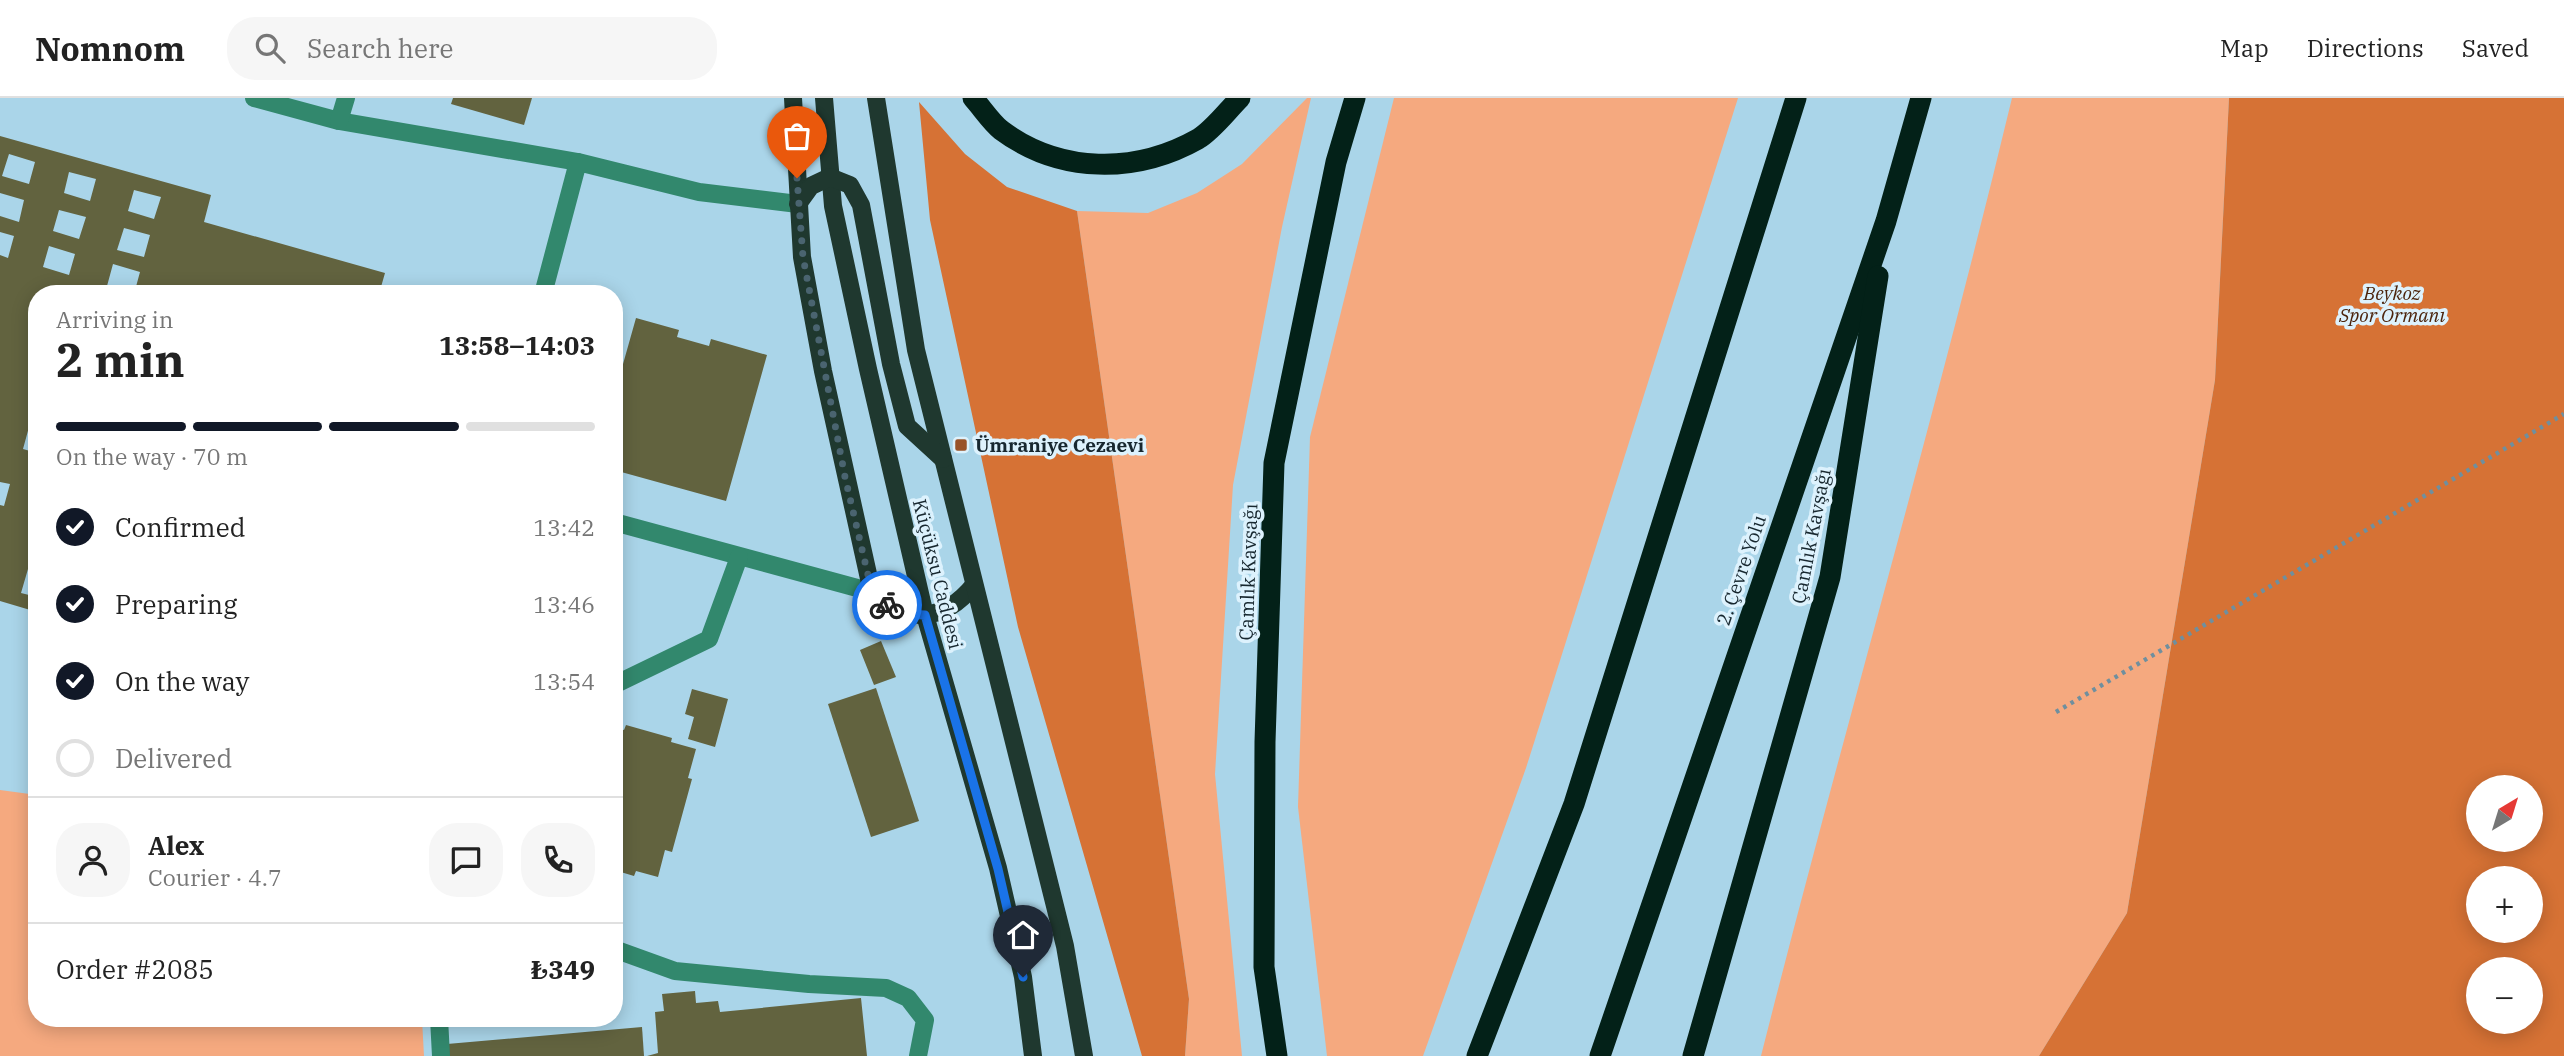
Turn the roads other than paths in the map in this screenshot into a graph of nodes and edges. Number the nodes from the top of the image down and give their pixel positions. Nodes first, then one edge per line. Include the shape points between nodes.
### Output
1 (254, 98) edge
2 (346, 98) edge
3 (793, 98) edge
4 (824, 98) edge
5 (876, 98) edge
6 (973, 98) edge
7 (1240, 98) edge
8 (1355, 98) edge
9 (1796, 98) edge
10 (1921, 98) edge
11 (339, 121) junction
12 (578, 162) junction
13 (830, 177) junction
14 (798, 204) junction
15 (1886, 220) junction
16 (545, 285) edge
17 (943, 459) junction
18 (623, 525) edge
19 (740, 556) junction
20 (974, 585) junction
21 (872, 592) junction
22 (925, 615) junction
23 (623, 681) edge
24 (623, 952) edge
25 (439, 1027) edge
26 (441, 1056) edge
27 (918, 1056) edge
28 (1033, 1056) edge
29 (1084, 1056) edge
30 (1277, 1056) edge
31 (1477, 1056) edge
32 (1600, 1056) edge
33 (1693, 1056) edge

1 - 11 lane
2 - 11 lane
3 - 14 main road
4 - 13 main road, Küçüksu Caddesi
5 - 17 main road, Küçüksu Caddesi via 916,351
6 - 7 highway via 1000,130 1041,151 1096,166 1147,162 1200,138
8 - 30 highway, Çamlık Kavşağı via 1336,162 1274,463 1264,967
9 - 31 highway via 1574,804
10 - 15 highway, 2. Çevre Yolu
11 - 12 lane
12 - 14 lane via 699,192
12 - 16 lane
13 - 14 main road via 811,186
13 - 17 main road via 850,185 860,205 907,426
13 - 22 main road, Küçüksu Caddesi
14 - 21 main road via 823,371
15 - 32 highway, 2. Çevre Yolu
15 - 33 highway, Çamlık Kavşağı via 1830,577
17 - 20 main road, Küçüksu Caddesi
18 - 19 lane
19 - 21 lane
19 - 23 lane via 709,639
20 - 22 main road via 954,605
20 - 29 main road, Küçüksu Caddesi via 1065,946
21 - 22 main road via 904,614
22 - 28 main road, Küçüksu Caddesi via 1001,882 1023,977
24 - 27 lane via 676,971 886,988 908,998 925,1020
25 - 26 lane

